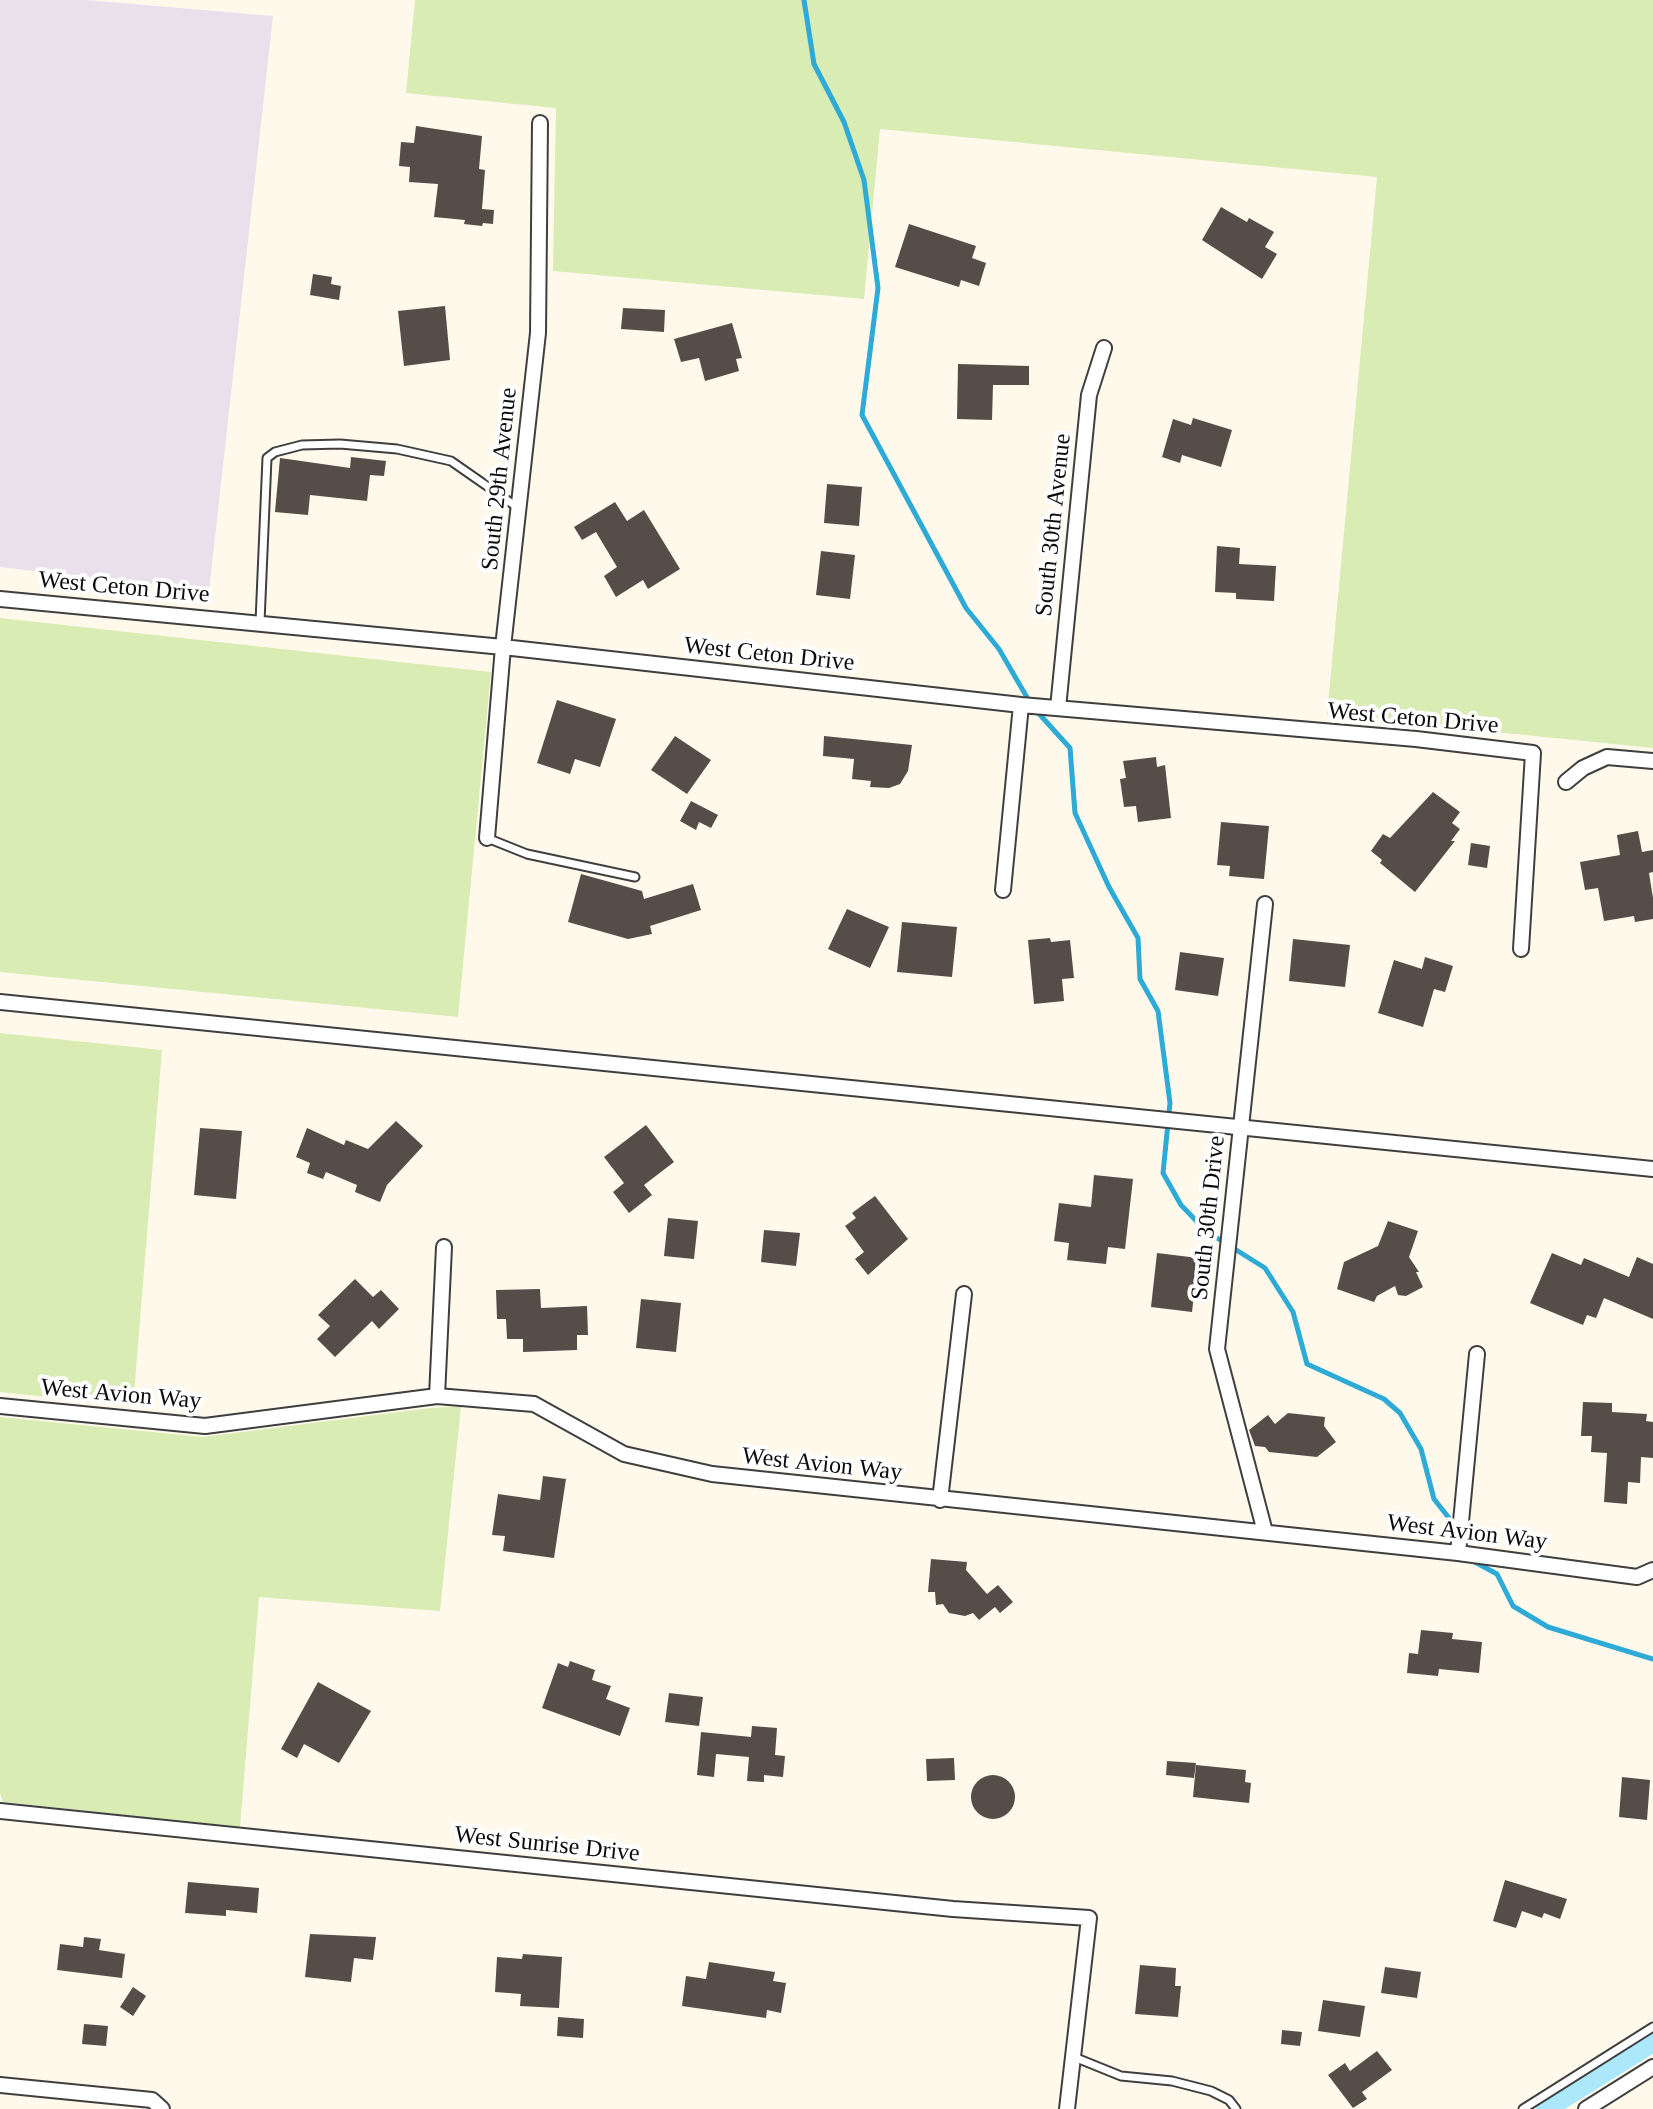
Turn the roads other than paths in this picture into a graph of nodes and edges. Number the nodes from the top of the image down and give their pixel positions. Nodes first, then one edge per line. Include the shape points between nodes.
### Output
1 (540, 123) dead end
2 (1104, 348) dead end
3 (519, 508) junction
4 (0, 599) edge
5 (260, 622) junction
6 (503, 647) junction
7 (1021, 705) junction
8 (1058, 708) junction
9 (1653, 761) edge
10 (1566, 782) dead end
11 (487, 838) joint
12 (635, 877) dead end
13 (1003, 890) dead end
14 (1265, 904) dead end
15 (1521, 949) dead end
16 (0, 1002) edge
17 (1241, 1128) junction
18 (1653, 1169) edge
19 (444, 1247) dead end
20 (964, 1294) dead end
21 (1477, 1354) dead end
22 (437, 1396) junction
23 (0, 1406) edge
24 (940, 1500) junction
25 (1265, 1532) junction
26 (1458, 1553) junction
27 (1653, 1570) edge
28 (0, 1811) edge
29 (1653, 2027) edge
30 (1072, 2057) junction
31 (1653, 2067) edge
32 (0, 2085) edge
33 (162, 2109) edge
34 (1067, 2109) edge
35 (1236, 2109) edge
36 (1523, 2109) edge
37 (1586, 2109) edge

1 - 3 street, South 29th Avenue via 538,333
2 - 8 street, South 30th Avenue via 1089,395
3 - 5 lane via 451,461 340,444 275,452 267,458
3 - 6 street, South 29th Avenue
4 - 5 street, West Ceton Drive
5 - 6 street, West Ceton Drive
6 - 7 street, West Ceton Drive
6 - 11 street, South 29th Avenue
7 - 8 street, West Ceton Drive
7 - 13 street
8 - 15 street, West Ceton Drive via 1533,753
9 - 10 street via 1607,757
11 - 12 lane via 527,854
14 - 17 street, South 30th Drive
16 - 17 street
17 - 18 street
17 - 25 street, South 30th Drive via 1217,1349
19 - 22 street
20 - 24 street
21 - 26 street
22 - 23 street, West Avion Way via 205,1426
22 - 24 street, West Avion Way via 534,1404 624,1454 712,1474
24 - 25 street, West Avion Way
25 - 26 street, West Avion Way
26 - 27 street, West Avion Way via 1637,1577
28 - 30 street, West Sunrise Drive via 953,1909 1089,1918
29 - 36 lane
30 - 34 street
30 - 35 lane via 1121,2076 1211,2091
31 - 37 street
32 - 33 street via 152,2100

